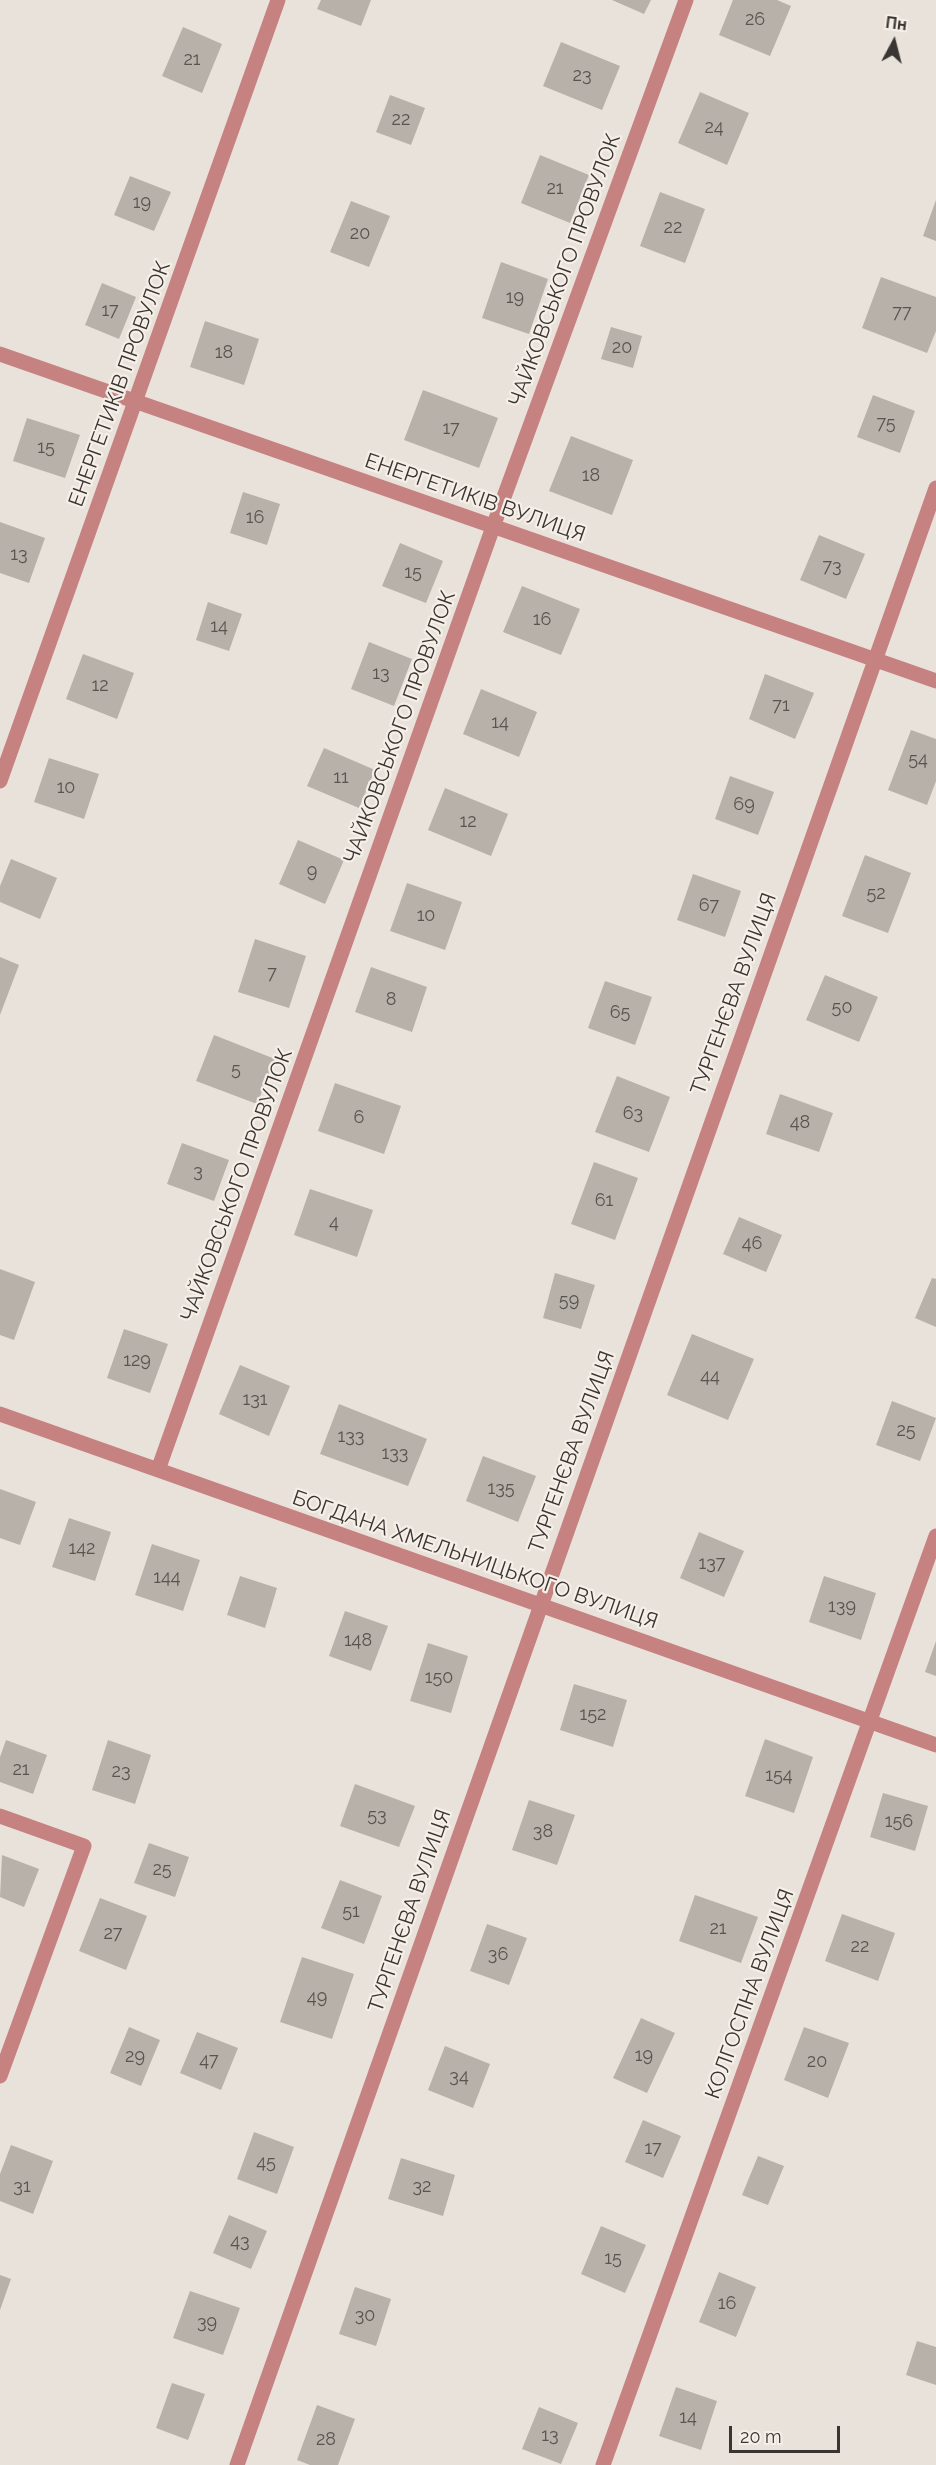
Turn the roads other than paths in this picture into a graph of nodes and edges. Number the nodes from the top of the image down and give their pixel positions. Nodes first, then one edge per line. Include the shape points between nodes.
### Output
1 (278, 0) edge
2 (686, 0) edge
3 (0, 354) edge
4 (137, 401) junction
5 (936, 488) edge
6 (493, 527) junction
7 (875, 660) junction
8 (936, 681) edge
9 (0, 782) edge
10 (0, 1414) edge
11 (158, 1470) junction
12 (936, 1536) edge
13 (540, 1605) junction
14 (870, 1722) junction
15 (936, 1745) edge
16 (0, 1816) edge
17 (0, 2076) edge
18 (237, 2465) edge
19 (603, 2465) edge

1 - 4 street, ЕНЕРГЕТИКІВ ПРОВУЛОК
2 - 6 street, ЧАЙКОВСЬКОГО ПРОВУЛОК
3 - 4 street, ЕНЕРГЕТИКІВ ВУЛИЦЯ
4 - 6 street, ЕНЕРГЕТИКІВ ВУЛИЦЯ
4 - 9 street, ЕНЕРГЕТИКІВ ПРОВУЛОК
5 - 7 street, ТУРГЕНЄВА ВУЛИЦЯ
6 - 7 street, ЕНЕРГЕТИКІВ ВУЛИЦЯ
6 - 11 street, ЧАЙКОВСЬКОГО ПРОВУЛОК
7 - 8 street, ЕНЕРГЕТИКІВ ВУЛИЦЯ
7 - 13 street, ТУРГЕНЄВА ВУЛИЦЯ
10 - 11 street, БОГДАНА ХМЕЛЬНИЦЬКОГО ВУЛИЦЯ
11 - 13 street, БОГДАНА ХМЕЛЬНИЦЬКОГО ВУЛИЦЯ
12 - 14 street, КОЛГОСПНА ВУЛИЦЯ
13 - 14 street, БОГДАНА ХМЕЛЬНИЦЬКОГО ВУЛИЦЯ
13 - 18 street, ТУРГЕНЄВА ВУЛИЦЯ
14 - 15 street, БОГДАНА ХМЕЛЬНИЦЬКОГО ВУЛИЦЯ
14 - 19 street, КОЛГОСПНА ВУЛИЦЯ
16 - 17 street via 84,1846

